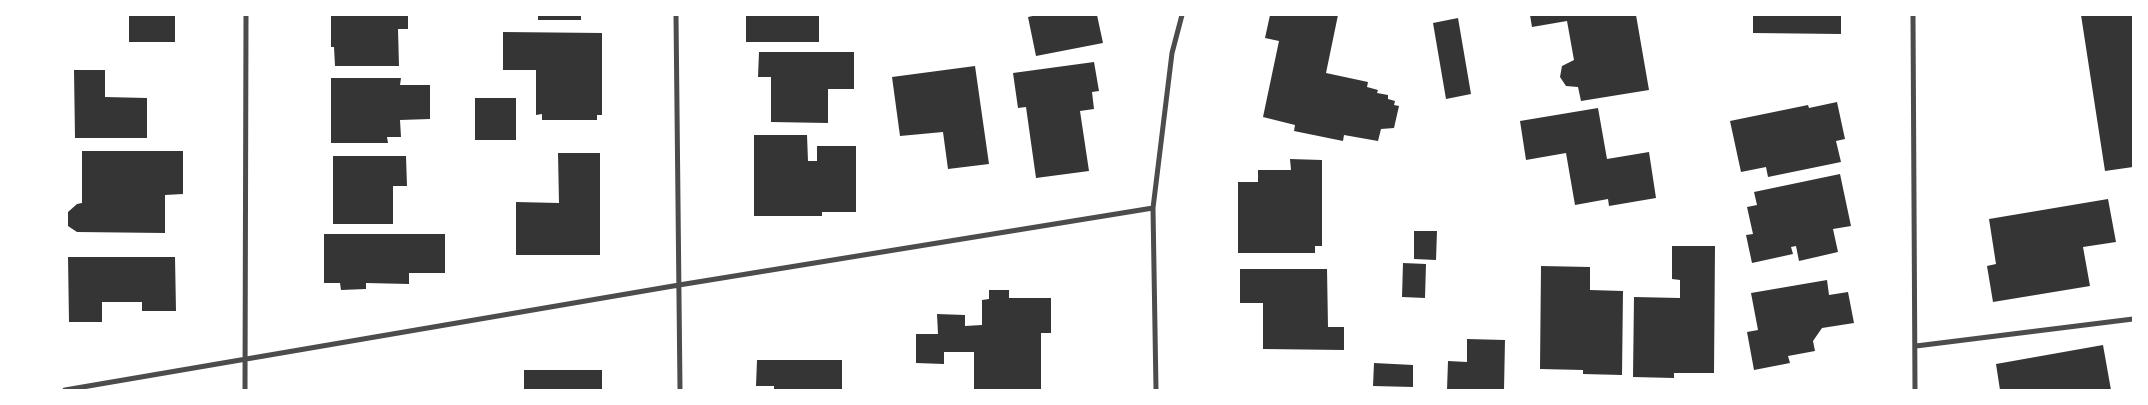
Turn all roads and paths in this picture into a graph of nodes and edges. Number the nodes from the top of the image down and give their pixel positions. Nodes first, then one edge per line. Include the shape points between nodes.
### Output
1 (246, 15) edge
2 (676, 15) edge
3 (1182, 15) edge
4 (1913, 15) edge
5 (1153, 208) junction
6 (679, 285) junction
7 (2133, 319) edge
8 (1916, 346) junction
9 (245, 358) junction
10 (65, 390) edge
11 (245, 390) edge
12 (680, 390) edge
13 (1156, 390) edge
14 (1915, 390) edge

1 - 9 street
2 - 6 street
3 - 5 street via 1172,53
4 - 8 street
5 - 6 street
5 - 13 street
6 - 9 street
6 - 12 street
7 - 8 street
8 - 14 street
9 - 10 street
9 - 11 street

